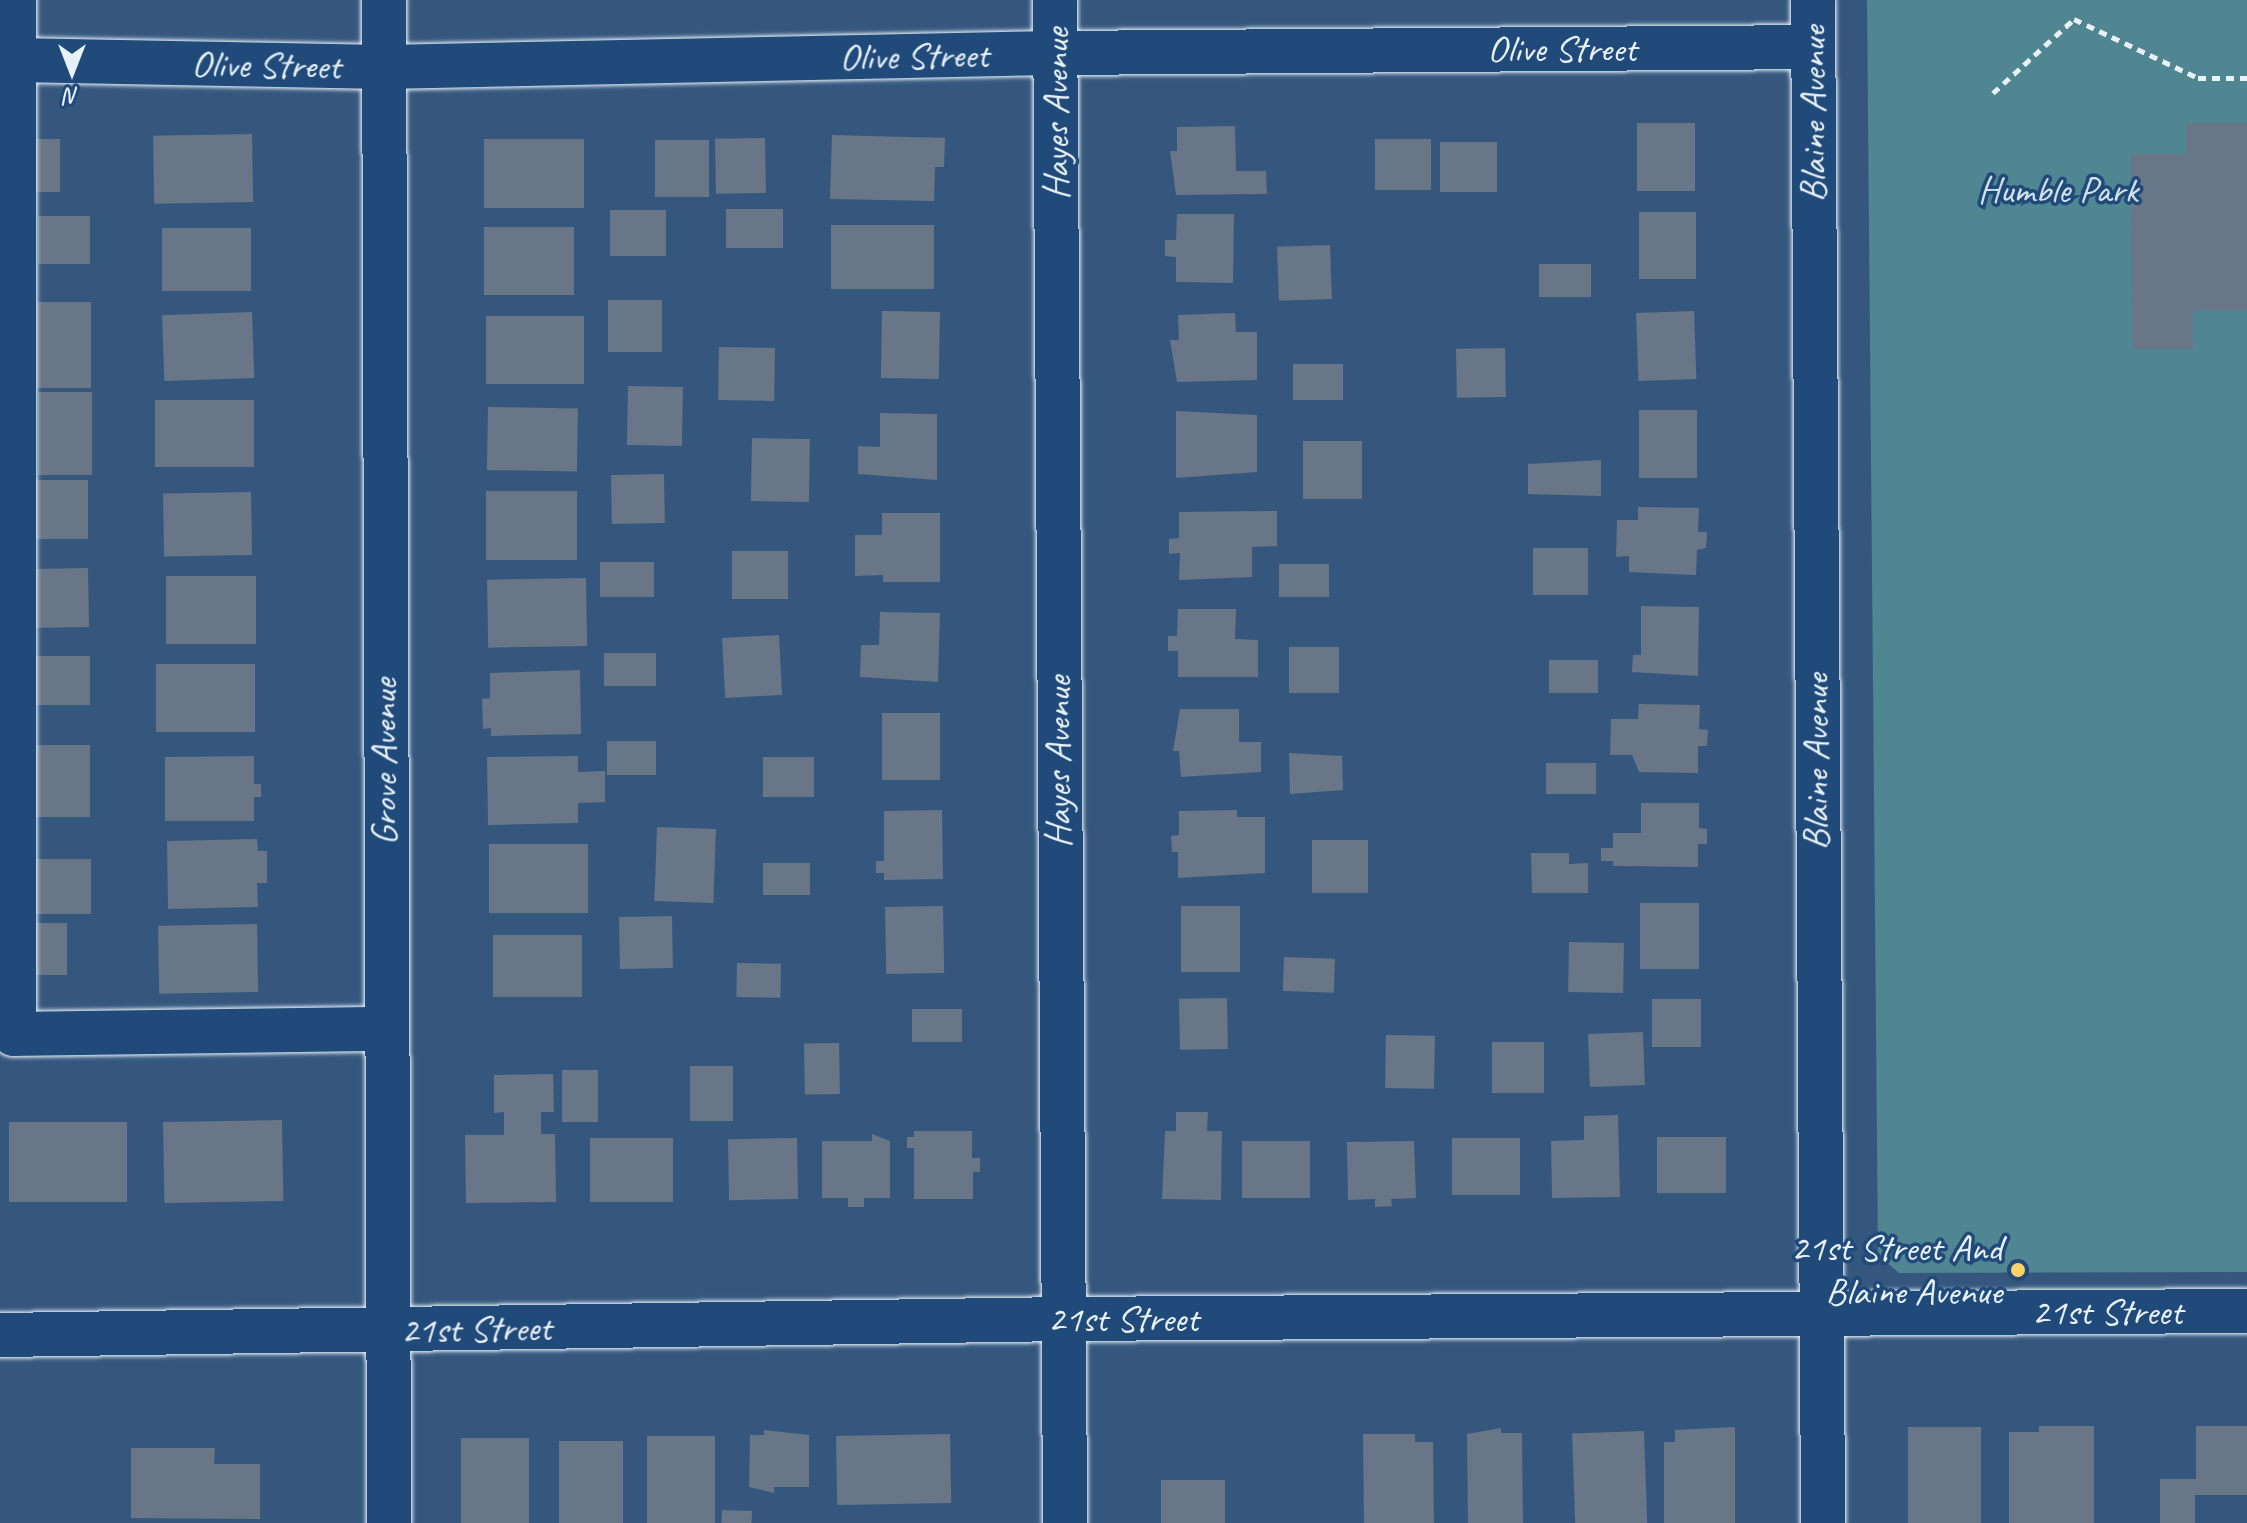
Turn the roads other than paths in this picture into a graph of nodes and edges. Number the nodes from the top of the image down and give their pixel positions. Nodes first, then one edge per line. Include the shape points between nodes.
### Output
1 (14, 0) edge
2 (384, 0) edge
3 (1055, 0) edge
4 (1813, 0) edge
5 (1813, 47) junction
6 (1055, 53) junction
7 (15, 60) junction
8 (384, 67) junction
9 (384, 1029) junction
10 (2247, 1311) edge
11 (1822, 1314) junction
12 (1064, 1319) junction
13 (389, 1330) junction
14 (0, 1335) edge
15 (389, 1523) edge
16 (1065, 1523) edge
17 (1823, 1523) edge

1 - 7 street
2 - 8 street, Grove Avenue
3 - 6 street, Hayes Avenue
4 - 5 street, Blaine Avenue
5 - 6 street, Olive Street
5 - 11 street, Blaine Avenue
6 - 8 street, Olive Street
6 - 12 street, Hayes Avenue
7 - 8 street, Olive Street
7 - 9 street via 14,1034
8 - 9 street, Grove Avenue
9 - 13 street, Grove Avenue
10 - 11 street, 21st Street
11 - 12 street, 21st Street
11 - 17 street, Blaine Avenue
12 - 13 street, 21st Street
12 - 16 street, Hayes Avenue
13 - 14 street, 21st Street
13 - 15 street, Grove Avenue

